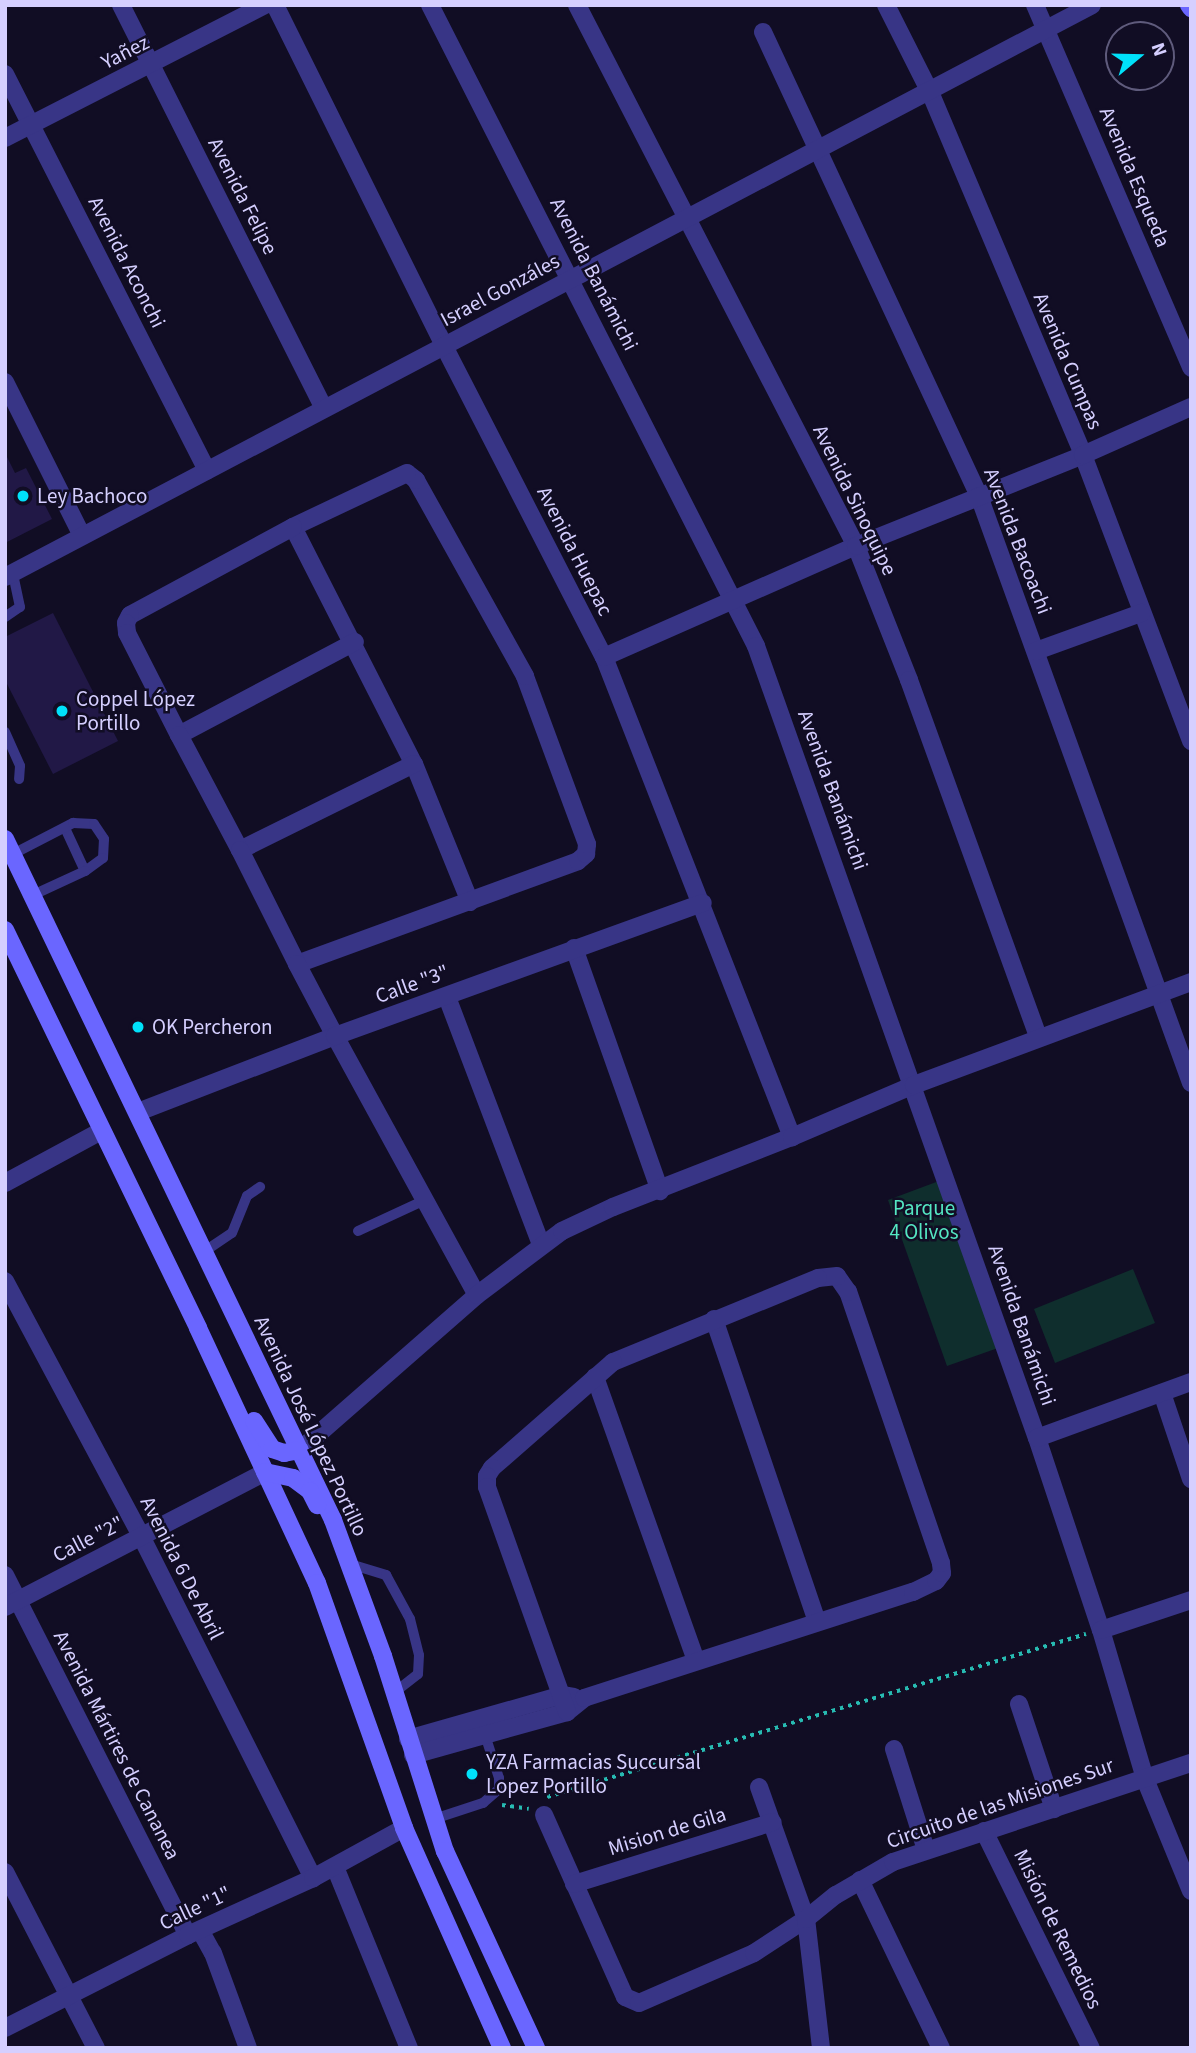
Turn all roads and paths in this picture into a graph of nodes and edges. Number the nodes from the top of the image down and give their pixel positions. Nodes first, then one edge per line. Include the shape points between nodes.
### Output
1 (121, 5) edge
2 (265, 5) edge
3 (275, 5) edge
4 (430, 5) edge
5 (577, 5) edge
6 (886, 5) edge
7 (1035, 5) edge
8 (1092, 5) edge
9 (1047, 30) junction
10 (763, 32) dead end
11 (152, 64) junction
12 (5, 74) edge
13 (930, 92) junction
14 (33, 124) junction
15 (5, 138) edge
16 (817, 152) junction
17 (689, 217) junction
18 (570, 278) junction
19 (444, 346) junction
20 (1191, 368) edge
21 (5, 382) edge
22 (1191, 407) edge
23 (324, 408) junction
24 (1083, 456) junction
25 (207, 471) junction
26 (979, 496) junction
27 (293, 527) junction
28 (82, 536) junction
29 (856, 546) junction
30 (9, 575) edge
31 (736, 600) junction
32 (1141, 613) junction
33 (5, 617) edge
34 (355, 642) junction
35 (1036, 651) junction
36 (604, 657) junction
37 (5, 732) edge
38 (179, 735) junction
39 (1191, 741) edge
40 (414, 764) junction
41 (19, 779) dead end
42 (65, 828) junction
43 (9, 846) edge
44 (240, 850) junction
45 (85, 871) junction
46 (33, 895) junction
47 (470, 902) junction
48 (702, 903) junction
49 (5, 930) edge
50 (574, 948) junction
51 (297, 964) junction
52 (1191, 982) edge
53 (1159, 994) junction
54 (447, 997) junction
55 (335, 1036) junction
56 (1038, 1037) junction
57 (1191, 1083) edge
58 (914, 1085) junction
59 (138, 1112) junction
60 (101, 1131) junction
61 (792, 1137) junction
62 (5, 1183) edge
63 (260, 1187) dead end
64 (660, 1191) junction
65 (423, 1201) junction
66 (358, 1231) dead end
67 (541, 1245) junction
68 (205, 1251) junction
69 (5, 1281) edge
70 (477, 1295) junction
71 (714, 1319) junction
72 (198, 1328) junction
73 (595, 1377) junction
74 (1191, 1382) edge
75 (1162, 1393) junction
76 (1037, 1438) junction
77 (300, 1450) junction
78 (265, 1472) junction
79 (1191, 1479) edge
80 (142, 1538) junction
81 (348, 1564) junction
82 (5, 1575) edge
83 (1191, 1600) edge
84 (12, 1604) edge
85 (817, 1621) junction
86 (1101, 1630) junction
87 (696, 1661) junction
88 (394, 1693) junction
89 (565, 1703) junction
90 (1019, 1704) dead end
91 (485, 1735) junction
92 (411, 1747) junction
93 (894, 1749) dead end
94 (1191, 1763) edge
95 (1144, 1779) junction
96 (760, 1787) dead end
97 (545, 1807) joint
98 (1054, 1809) junction
99 (434, 1819) junction
100 (773, 1822) junction
101 (404, 1828) junction
102 (984, 1830) junction
103 (926, 1850) junction
104 (335, 1867) junction
105 (5, 1872) edge
106 (313, 1878) junction
107 (860, 1880) junction
108 (574, 1884) junction
109 (1191, 1891) edge
110 (806, 1919) junction
111 (194, 1933) junction
112 (69, 1995) junction
113 (5, 2028) edge
114 (96, 2048) edge
115 (248, 2048) edge
116 (409, 2048) edge
117 (502, 2048) edge
118 (536, 2048) edge
119 (821, 2048) edge
120 (941, 2048) edge
121 (1091, 2048) edge

1 - 11 street, Avenida Felipe
2 - 11 street, Yañez
3 - 19 street, Avenida Huepac
4 - 18 street, Avenida Banámichi
5 - 17 street, Avenida Sinoquipe
6 - 13 street, Avenida Cumpas
7 - 9 street, Avenida Esqueda
8 - 9 street, Israel Gonzáles
9 - 13 street, Israel Gonzáles
9 - 20 street, Avenida Esqueda
10 - 16 street, Avenida Bacoachi
11 - 14 street, Yañez
11 - 23 street, Avenida Felipe
12 - 14 street, Avenida Aconchi
13 - 16 street, Israel Gonzáles
13 - 24 street, Avenida Cumpas
14 - 15 street, Yañez
14 - 25 street, Avenida Aconchi
16 - 17 street, Israel Gonzáles
16 - 26 street, Avenida Bacoachi
17 - 18 street, Israel Gonzáles
17 - 29 street, Avenida Sinoquipe
18 - 19 street, Israel Gonzáles
18 - 31 street, Avenida Banámichi
19 - 23 street, Israel Gonzáles
19 - 36 street, Avenida Huepac
21 - 28 street
22 - 24 street
23 - 25 street, Israel Gonzáles
24 - 26 street
24 - 32 street, Avenida Cumpas
25 - 28 street, Israel Gonzáles
26 - 29 street
26 - 35 street, Avenida Bacoachi
27 - 34 street
27 - 38 street via 130,615 127,633
27 - 47 street via 400,475 413,475 525,676 587,844 586,853 578,861
28 - 30 street, Israel Gonzáles
29 - 31 street
29 - 56 street, Avenida Sinoquipe
30 - 33 lane via 20,607
31 - 36 street
31 - 58 street, Avenida Banámichi via 769,679
32 - 35 street
32 - 39 street, Avenida Cumpas
34 - 38 street
34 - 40 street
35 - 53 street, Avenida Bacoachi
36 - 48 street, Avenida Huepac
37 - 41 lane via 20,766
38 - 44 street
40 - 44 street
40 - 47 street
42 - 43 lane
42 - 45 lane
42 - 45 lane via 73,823 93,824 104,839 103,858
43 - 46 main road, Avenida José López Portillo
44 - 51 street
45 - 46 lane
46 - 59 main road, Avenida José López Portillo
47 - 51 street
48 - 50 street, Calle "3"
48 - 61 street, Avenida Huepac
49 - 60 main road
50 - 54 street, Calle "3"
50 - 64 street
51 - 55 street
52 - 53 street
53 - 56 street
53 - 57 street, Avenida Bacoachi
54 - 55 street, Calle "3"
54 - 67 street
55 - 59 street, Calle "3"
55 - 65 street
56 - 58 street
58 - 61 street
58 - 76 street, Avenida Banámichi
59 - 68 main road, Avenida José López Portillo
60 - 62 street
60 - 72 main road
61 - 64 street
63 - 68 lane via 247,1196 232,1233
64 - 67 street via 584,1220
65 - 66 lane
65 - 70 street
67 - 70 street
68 - 77 main road, Avenida José López Portillo
69 - 80 street, Avenida 6 De Abril
70 - 77 street
71 - 73 street via 626,1355
71 - 85 street
71 - 85 street via 827,1275 837,1276 848,1292 942,1573 913,1592
72 - 77 main road via 227,1368 266,1444 279,1452
72 - 78 main road
73 - 87 street
73 - 89 street via 487,1476 487,1487
74 - 75 street
75 - 76 street
75 - 79 street
76 - 86 street, Avenida Banámichi
77 - 81 main road, Avenida José López Portillo
78 - 80 street, Calle "2"
78 - 81 main road via 293,1478 310,1491
78 - 101 main road via 317,1583
80 - 84 street, Calle "2"
80 - 106 street, Avenida 6 De Abril
81 - 88 main road, Avenida José López Portillo
81 - 88 lane via 386,1576 410,1619 419,1655 418,1674
82 - 84 street, Avenida Mártires de Cananea
83 - 86 street
84 - 111 street, Avenida Mártires de Cananea
85 - 87 street
86 - 95 street, Avenida Banámichi
86 - 97 path via 580,1785
87 - 89 street
88 - 92 main road, Avenida José López Portillo
89 - 91 street
89 - 92 street
90 - 98 street
91 - 92 street
91 - 99 lane via 499,1789 483,1803
92 - 99 main road, Avenida José López Portillo
93 - 103 street
94 - 95 street, Circuito de las Misiones Sur
95 - 98 street, Circuito de las Misiones Sur
95 - 109 street, Avenida Banámichi
96 - 100 street
97 - 108 street
98 - 102 street, Circuito de las Misiones Sur
99 - 118 main road, Avenida José López Portillo via 461,1890
100 - 108 street, Mision de Gila
100 - 110 street
101 - 104 street, Calle "1"
101 - 117 main road
102 - 103 street, Circuito de las Misiones Sur
102 - 121 street, Misión de Remedios
103 - 107 street, Circuito de las Misiones Sur
104 - 106 street, Calle "1"
104 - 116 street
105 - 112 street
106 - 111 street, Calle "1"
107 - 110 street, Circuito de las Misiones Sur
107 - 120 street
108 - 110 street, Circuito de las Misiones Sur via 625,1997 634,2004 754,1953
110 - 119 street
111 - 112 street, Calle "1"
111 - 115 street, Avenida Mártires de Cananea via 213,1953
112 - 113 street, Calle "1"
112 - 114 street

